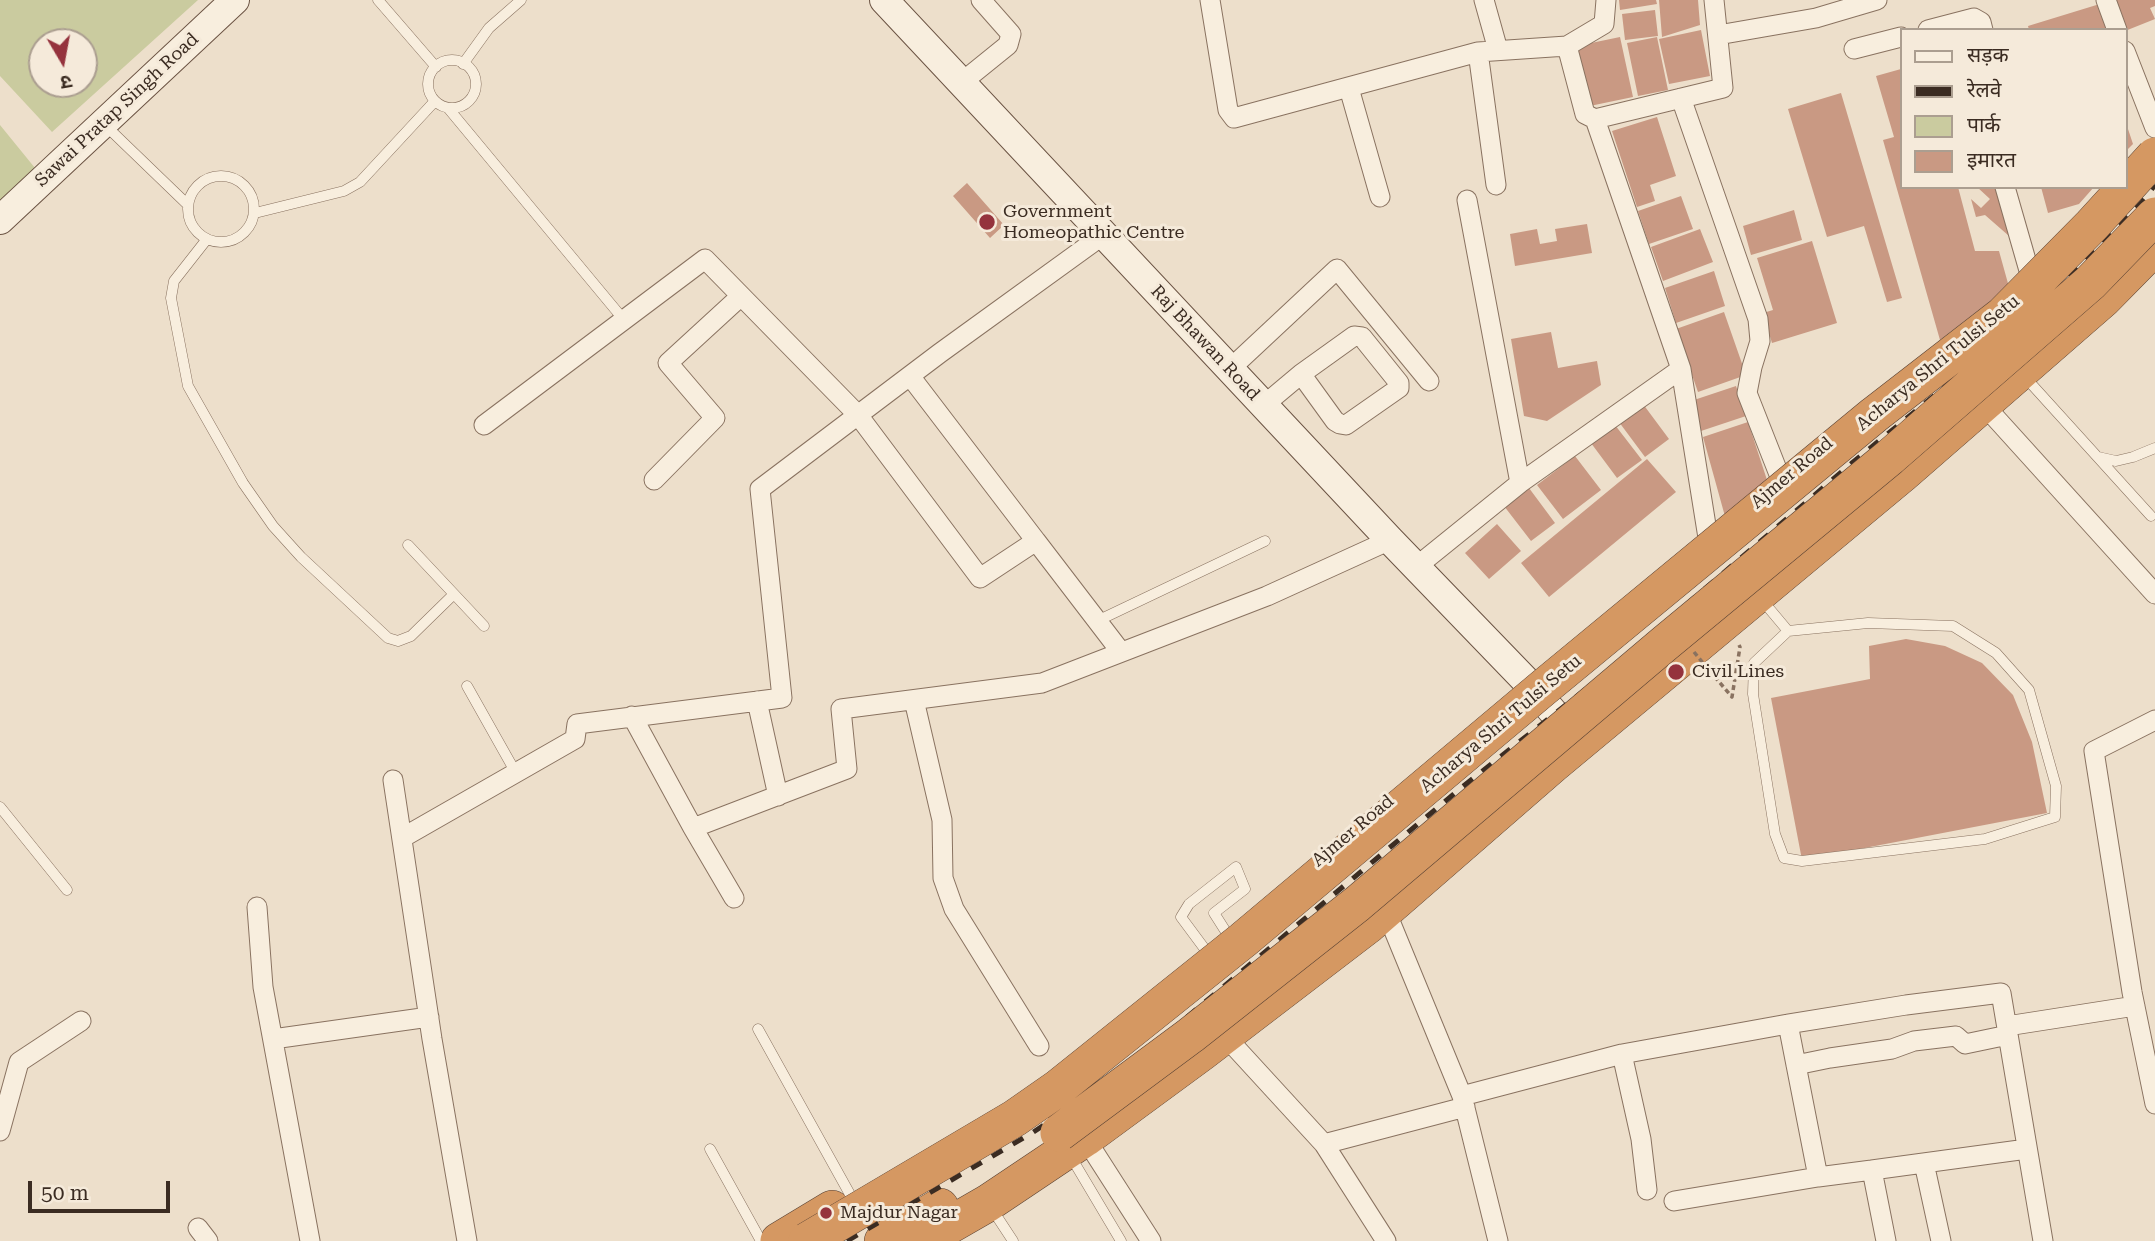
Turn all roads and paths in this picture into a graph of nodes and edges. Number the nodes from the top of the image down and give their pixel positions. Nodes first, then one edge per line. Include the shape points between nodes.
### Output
1 (235, 0) edge
2 (378, 0) edge
3 (521, 0) edge
4 (884, 0) edge
5 (981, 0) edge
6 (1210, 0) edge
7 (1484, 0) edge
8 (1606, 0) edge
9 (1714, 0) edge
10 (1877, 0) edge
11 (2106, 0) edge
12 (1936, 28) edge
13 (1982, 28) edge
14 (2116, 28) edge
15 (1718, 35) junction
16 (1899, 38) edge
17 (1567, 46) junction
18 (1854, 50) dead end
19 (1488, 51) junction
20 (2127, 56) edge
21 (463, 64) junction
22 (436, 68) junction
23 (961, 83) junction
24 (1349, 88) junction
25 (1681, 98) junction
26 (435, 101) junction
27 (448, 107) junction
28 (1595, 119) junction
29 (103, 124) junction
30 (2155, 128) edge
31 (2155, 145) edge
32 (2155, 156) edge
33 (2127, 176) edge
34 (1496, 185) dead end
35 (2127, 187) edge
36 (2006, 189) edge
37 (2115, 189) edge
38 (2125, 189) edge
39 (1380, 197) dead end
40 (1467, 200) dead end
41 (188, 205) junction
42 (255, 213) junction
43 (2155, 216) edge
44 (0, 220) edge
45 (1104, 234) junction
46 (207, 239) junction
47 (2155, 246) edge
48 (2030, 274) junction
49 (741, 296) junction
50 (624, 320) junction
51 (1230, 369) junction
52 (1681, 369) junction
53 (2020, 371) junction
54 (1301, 374) junction
55 (910, 376) junction
56 (1429, 381) dead end
57 (1983, 404) junction
58 (1264, 405) junction
59 (858, 415) junction
60 (484, 425) dead end
61 (2155, 448) edge
62 (2098, 457) junction
63 (654, 480) dead end
64 (1782, 482) junction
65 (1520, 483) junction
66 (2151, 516) dead end
67 (1390, 540) junction
68 (1036, 541) junction
69 (1265, 541) dead end
70 (1709, 544) junction
71 (408, 545) dead end
72 (1416, 567) junction
73 (454, 594) junction
74 (1757, 594) junction
75 (2155, 594) edge
76 (1097, 621) junction
77 (1720, 624) junction
78 (484, 626) dead end
79 (1788, 631) junction
80 (1121, 652) junction
81 (1703, 663) dead end
82 (1529, 684) junction
83 (467, 686) dead end
84 (914, 700) junction
85 (757, 701) junction
86 (632, 716) junction
87 (2155, 720) edge
88 (1580, 742) junction
89 (516, 773) junction
90 (393, 780) dead end
91 (778, 796) junction
92 (0, 807) edge
93 (693, 828) junction
94 (402, 838) junction
95 (67, 890) dead end
96 (734, 898) dead end
97 (257, 907) dead end
98 (1382, 911) junction
99 (1218, 944) junction
100 (2135, 1006) junction
101 (429, 1017) junction
102 (81, 1021) dead end
103 (1787, 1024) junction
104 (758, 1029) dead end
105 (2007, 1031) junction
106 (1224, 1035) junction
107 (273, 1039) junction
108 (1039, 1046) dead end
109 (1622, 1054) junction
110 (1796, 1065) junction
111 (1464, 1101) junction
112 (2155, 1104) edge
113 (0, 1131) edge
114 (1076, 1144) junction
115 (1324, 1144) junction
116 (710, 1149) dead end
117 (2027, 1149) junction
118 (1924, 1163) junction
119 (1871, 1170) junction
120 (1818, 1177) junction
121 (1647, 1190) dead end
122 (1674, 1201) dead end
123 (988, 1203) junction
124 (843, 1216) edge
125 (310, 1241) edge
126 (467, 1241) edge
127 (761, 1241) edge
128 (779, 1241) edge
129 (807, 1241) edge
130 (883, 1241) edge
131 (922, 1241) edge
132 (1013, 1241) edge
133 (1121, 1241) edge
134 (1151, 1241) edge
135 (1386, 1241) edge
136 (1498, 1241) edge
137 (1886, 1241) edge
138 (1941, 1241) edge
139 (2043, 1241) edge

1 - 29 street, Sawai Pratap Singh Road
2 - 22 lane
3 - 21 lane via 489,28
4 - 23 street, Raj Bhawan Road
5 - 23 street via 1011,34 1008,45
6 - 24 street via 1228,110 1234,118
7 - 19 street
8 - 17 street via 1604,24
9 - 15 street
10 - 15 street via 1816,18
11 - 14 street
12 - 13 street via 1974,18
15 - 25 street via 1723,88
16 - 18 street
17 - 19 street
17 - 28 street via 1584,114
19 - 24 street
19 - 34 street
20 - 30 street
21 - 22 lane via 449,61
21 - 27 lane via 474,74 476,88 468,103
22 - 26 lane via 429,80
23 - 45 street, Raj Bhawan Road
24 - 39 street
25 - 28 street
25 - 64 street via 1758,319 1760,341 1747,393
26 - 27 lane
26 - 42 lane via 360,182 344,191
27 - 50 lane
28 - 52 street
29 - 41 lane
29 - 44 street, Sawai Pratap Singh Road
31 - 33 highway
32 - 35 highway, Acharya Shri Tulsi Setu, bridge
36 - 48 street
37 - 48 highway, Ajmer Road
38 - 129 highway, Acharya Shri Tulsi Setu, bridge via 2003,315 1874,415 1058,1088
40 - 65 street
41 - 42 lane via 197,186 226,176 244,184
41 - 46 lane via 192,225
42 - 46 lane via 238,238 228,242
43 - 130 highway, Acharya Shri Tulsi Setu, bridge via 2090,283 1890,457 1357,904 1059,1133
45 - 51 street, Raj Bhawan Road
45 - 55 street
46 - 73 lane via 174,281 171,298 188,386 250,494 301,557 388,638 398,641 411,636
47 - 53 highway via 2103,299
48 - 64 highway, Ajmer Road via 1981,320
49 - 50 street via 705,259
49 - 59 street
49 - 63 street via 668,363 715,418
50 - 60 street
51 - 56 street via 1337,269
51 - 58 street, Raj Bhawan Road
52 - 65 street
52 - 70 street
53 - 57 highway
53 - 62 lane
54 - 54 street via 1359,336 1399,388 1346,425 1335,421
54 - 58 street
55 - 59 street
55 - 68 street
57 - 74 highway
57 - 75 street
58 - 67 street, Raj Bhawan Road
59 - 68 street via 979,578
59 - 85 street via 760,489 782,698
61 - 62 lane via 2116,461
62 - 66 lane
64 - 70 highway, Ajmer Road
65 - 72 street
67 - 72 street, Raj Bhawan Road
67 - 80 street via 1267,596
68 - 76 street
69 - 76 lane
70 - 82 highway, Ajmer Road
71 - 73 lane
72 - 82 street, Raj Bhawan Road
73 - 78 lane
74 - 77 highway
74 - 79 lane
76 - 80 street
77 - 81 path via 1741,647 1732,698
77 - 88 highway
79 - 79 lane via 1868,623 1953,626 1996,653 2029,690 2056,786 2055,817 1985,839 1835,858 1784,858 1775,834 1753,694 1754,663
80 - 84 street via 1042,683
82 - 88 street, Raj Bhawan Road
82 - 99 highway, Ajmer Road
83 - 89 lane
84 - 91 street via 841,709 847,769
84 - 108 street via 942,820 943,878 954,909
85 - 86 street
85 - 91 street
86 - 89 street via 577,723 575,739
86 - 93 street
87 - 100 street via 2094,751
88 - 98 highway
89 - 94 street
90 - 94 street
91 - 93 street
92 - 95 lane
93 - 96 street
94 - 101 street
97 - 107 street via 263,987
98 - 106 highway
98 - 111 street
99 - 99 lane via 1181,917 1189,904 1236,867 1245,889 1214,913
99 - 124 highway, Ajmer Road via 1046,1079
100 - 105 street
100 - 112 street
101 - 107 street
101 - 126 street
102 - 113 street via 19,1062
103 - 105 street via 2001,993
103 - 109 street
103 - 110 street
104 - 124 lane
105 - 110 street via 1965,1044 1956,1036 1914,1041
105 - 117 street
106 - 114 highway
106 - 115 street
107 - 125 street
109 - 111 street
109 - 121 street
110 - 120 street
111 - 115 street
111 - 136 street
114 - 123 highway
114 - 133 lane
114 - 134 street
115 - 135 street
116 - 127 lane
117 - 118 street
117 - 139 street
118 - 119 street
118 - 138 street
119 - 120 street
119 - 137 street
120 - 122 street
123 - 131 highway
123 - 132 lane
124 - 128 highway, Ajmer Road

